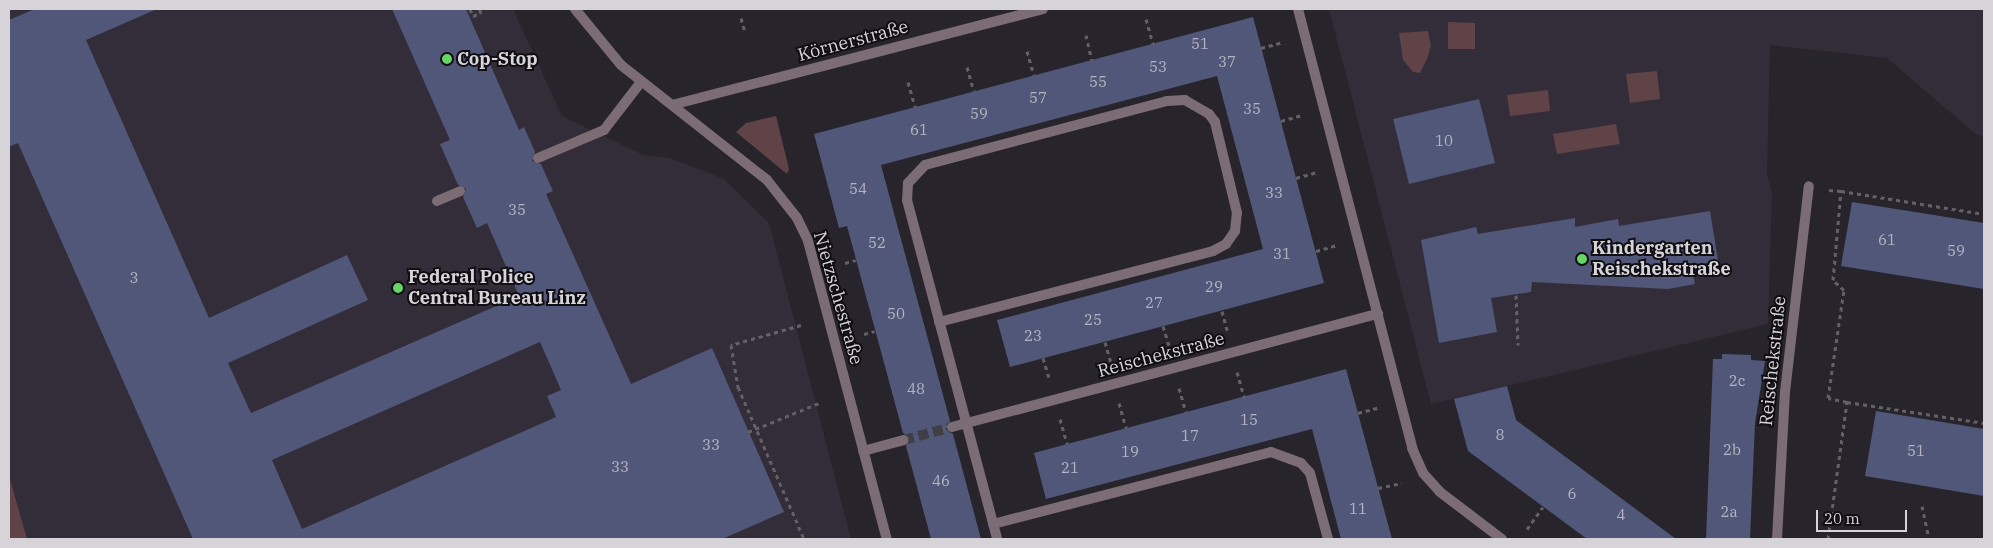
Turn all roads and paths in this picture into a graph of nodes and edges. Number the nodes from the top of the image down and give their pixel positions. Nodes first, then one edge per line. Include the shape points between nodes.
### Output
1 (470, 9) edge
2 (478, 9) edge
3 (575, 9) edge
4 (1043, 9) edge
5 (1298, 9) edge
6 (741, 18) dead end
7 (1146, 19) dead end
8 (745, 32) dead end
9 (1086, 35) dead end
10 (1282, 42) dead end
11 (1153, 44) dead end
12 (1261, 48) dead end
13 (1027, 51) dead end
14 (1092, 60) dead end
15 (967, 66) dead end
16 (1034, 75) dead end
17 (641, 82) junction
18 (908, 82) dead end
19 (974, 91) dead end
20 (672, 105) junction
21 (915, 107) dead end
22 (1302, 115) dead end
23 (1281, 121) dead end
24 (538, 158) dead end
25 (1317, 172) dead end
26 (1296, 178) dead end
27 (1809, 186) joint
28 (460, 191) dead end
29 (1841, 192) junction
30 (437, 201) dead end
31 (1984, 214) edge
32 (1337, 245) dead end
33 (1316, 251) dead end
34 (856, 260) dead end
35 (845, 264) dead end
36 (1516, 295) dead end
37 (1222, 311) dead end
38 (1378, 314) junction
39 (939, 322) junction
40 (801, 325) dead end
41 (1163, 326) dead end
42 (875, 331) dead end
43 (864, 334) dead end
44 (1228, 336) dead end
45 (1105, 342) dead end
46 (1518, 345) dead end
47 (1171, 352) dead end
48 (1043, 358) dead end
49 (1112, 368) dead end
50 (1236, 369) dead end
51 (1050, 384) dead end
52 (1178, 385) dead end
53 (1244, 397) dead end
54 (1119, 400) dead end
55 (821, 402) dead end
56 (1847, 402) junction
57 (1380, 407) dead end
58 (1186, 412) dead end
59 (1358, 413) dead end
60 (1059, 416) dead end
61 (1984, 423) edge
62 (966, 424) junction
63 (952, 428) tunnel mouth
64 (1126, 428) dead end
65 (756, 429) junction
66 (748, 432) dead end
67 (904, 440) tunnel mouth
68 (1067, 444) dead end
69 (863, 451) junction
70 (1401, 483) dead end
71 (1378, 488) dead end
72 (1922, 506) dead end
73 (1544, 507) dead end
74 (993, 524) junction
75 (1527, 529) dead end
76 (804, 539) edge
77 (886, 539) edge
78 (997, 539) edge
79 (1328, 539) edge
80 (1502, 539) edge
81 (1777, 539) edge
82 (1828, 539) edge
83 (1929, 539) edge

1 - 2 path via 473,16 480,14
3 - 17 street, Nietzschestraße via 621,65
4 - 20 street, Körnerstraße
5 - 38 street
6 - 8 path
7 - 11 path
9 - 14 path
10 - 12 path
13 - 16 path
15 - 19 path
17 - 20 street, Nietzschestraße
17 - 24 street via 604,130
18 - 21 path
20 - 69 street, Nietzschestraße via 767,180 797,218 808,241
22 - 23 path
25 - 26 path
27 - 29 path
27 - 81 street, Reischekstraße via 1785,392
28 - 30 street
29 - 31 path
29 - 56 path via 1833,280 1844,290 1828,398
32 - 33 path
34 - 35 path
36 - 46 path
37 - 44 path
38 - 62 street, Reischekstraße
38 - 80 street via 1412,448 1423,472 1440,492
39 - 39 street via 907,200 908,183 924,165 1167,101 1185,100 1209,114 1215,122 1237,213 1235,231 1226,244 1213,251
39 - 62 street
40 - 65 path via 731,345 738,387
41 - 47 path
42 - 43 path
45 - 49 path
48 - 51 path
50 - 53 path
52 - 58 path
54 - 64 path
55 - 65 path
56 - 61 path
56 - 82 path
57 - 59 path
60 - 68 path
62 - 63 street, Reischekstraße
62 - 74 street
65 - 66 path
65 - 76 path
67 - 69 street
69 - 77 street, Nietzschestraße
70 - 71 path
72 - 83 path
73 - 75 path
74 - 78 street
74 - 79 street via 1253,454 1271,452 1301,462 1310,473

